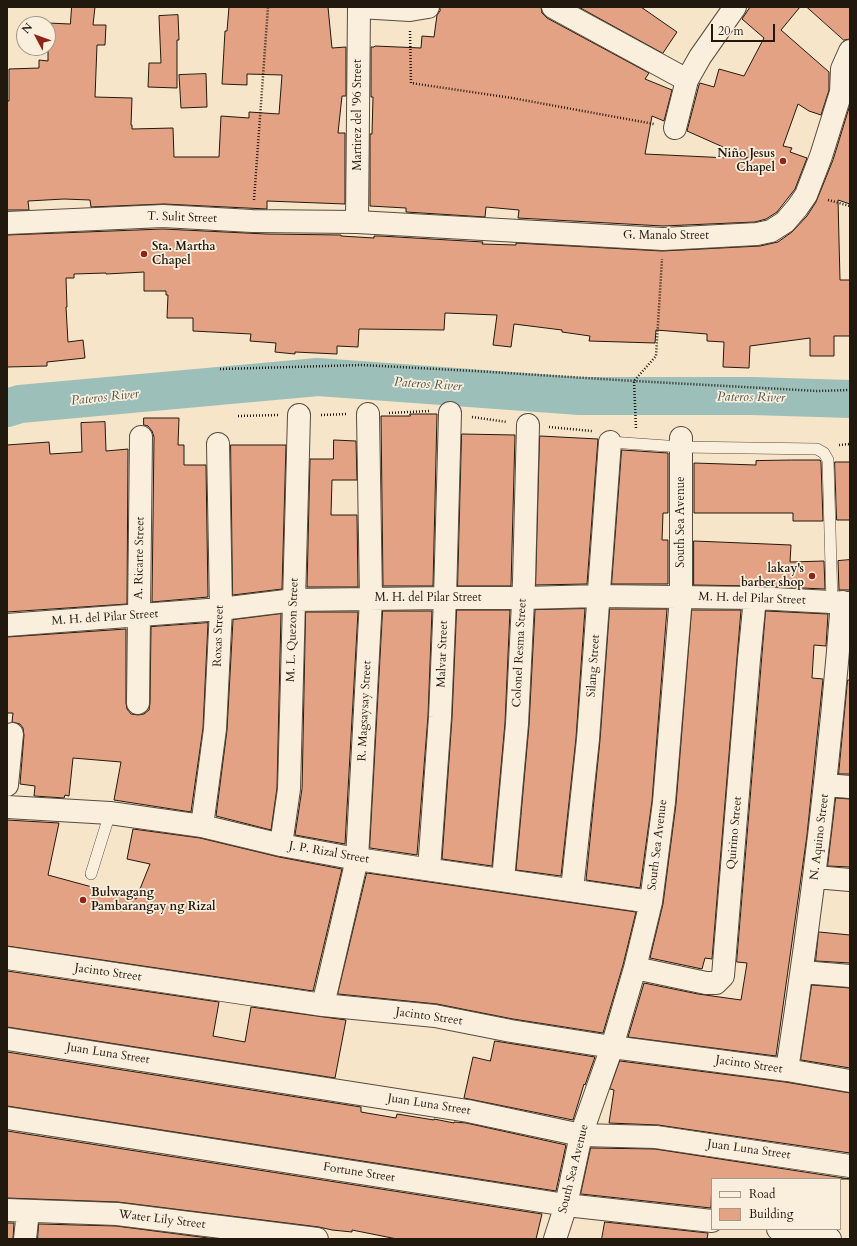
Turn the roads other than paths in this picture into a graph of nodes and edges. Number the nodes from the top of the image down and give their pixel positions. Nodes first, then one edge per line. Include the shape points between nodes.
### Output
1 (359, 7) edge
2 (553, 7) edge
3 (735, 7) edge
4 (419, 9) edge
5 (850, 51) edge
6 (687, 80) junction
7 (675, 128) road end
8 (357, 222) junction
9 (7, 223) edge
10 (450, 413) dead end
11 (368, 414) dead end
12 (299, 415) dead end
13 (528, 425) dead end
14 (141, 437) dead end
15 (610, 442) joint
16 (681, 443) junction
17 (218, 444) dead end
18 (599, 596) junction
19 (681, 597) junction
20 (370, 598) junction
21 (445, 598) junction
22 (523, 598) junction
23 (755, 598) junction
24 (294, 600) junction
25 (841, 602) edge
26 (221, 609) junction
27 (139, 616) junction
28 (7, 625) edge
29 (843, 693) edge
30 (138, 703) dead end
31 (12, 734) dead end
32 (7, 785) edge
33 (826, 785) junction
34 (850, 787) edge
35 (7, 806) edge
36 (110, 812) junction
37 (202, 826) junction
38 (281, 845) junction
39 (357, 859) junction
40 (429, 869) junction
41 (91, 874) dead end
42 (815, 877) junction
43 (503, 880) junction
44 (850, 880) edge
45 (572, 890) junction
46 (651, 902) junction
47 (7, 958) edge
48 (635, 968) junction
49 (802, 972) junction
50 (850, 976) edge
51 (323, 1004) junction
52 (7, 1039) edge
53 (612, 1047) junction
54 (787, 1070) junction
55 (850, 1081) edge
56 (7, 1118) edge
57 (580, 1135) junction
58 (850, 1166) edge
59 (566, 1205) junction
60 (17, 1211) edge
61 (711, 1221) edge
62 (783, 1230) edge
63 (25, 1239) edge
64 (317, 1239) edge
65 (555, 1239) edge
66 (830, 1239) edge

1 - 4 street
1 - 8 street, Martirez del '96 Street
2 - 6 street
3 - 6 street
5 - 8 street, G. Manalo Street via 842,69 842,92 806,195 785,222 771,231 663,239
6 - 7 street
8 - 9 street, T. Sulit Street via 143,216
10 - 21 street, Malvar Street
11 - 20 street, R. Magsaysay Street
12 - 24 street, M. L. Quezon Street
13 - 22 street, Colonel Resma Street
14 - 27 street, A. Ricarte Street
15 - 16 lane
15 - 18 street, Silang Street
16 - 19 street, South Sea Avenue
16 - 25 lane via 817,449 824,453 828,460
17 - 26 street, Roxas Street
18 - 19 street, M. H. del Pilar Street
18 - 22 street, M. H. del Pilar Street
18 - 45 street, Silang Street via 588,739
19 - 23 street, M. H. del Pilar Street
19 - 46 street, South Sea Avenue via 664,802
20 - 21 street, M. H. del Pilar Street
20 - 24 street, M. H. del Pilar Street
20 - 39 street, R. Magsaysay Street
21 - 22 street, M. H. del Pilar Street
21 - 40 street, Malvar Street via 440,717
22 - 43 street, Colonel Resma Street via 517,724
23 - 25 street, M. H. del Pilar Street
23 - 48 street, Quirino Street via 722,976 716,983 706,983
24 - 26 street, M. H. del Pilar Street
24 - 38 street, M. L. Quezon Street via 289,789
25 - 29 street, N. Aquino Street
26 - 27 street, M. H. del Pilar Street
26 - 37 street, Roxas Street via 215,729
27 - 28 street, M. H. del Pilar Street
27 - 30 street, A. Ricarte Street
29 - 33 street, N. Aquino Street
31 - 32 street
33 - 34 street
33 - 42 street, N. Aquino Street
35 - 36 street, J. P. Rizal Street
36 - 37 street, J. P. Rizal Street
36 - 41 lane
37 - 38 street, J. P. Rizal Street
38 - 39 street, J. P. Rizal Street
39 - 40 street, J. P. Rizal Street
39 - 51 street, R. Magsaysay Street
40 - 43 street, J. P. Rizal Street
42 - 44 street
42 - 49 street, N. Aquino Street
43 - 45 street, J. P. Rizal Street
45 - 46 street, J. P. Rizal Street
46 - 48 street, South Sea Avenue
47 - 51 street, Jacinto Street
48 - 53 street, South Sea Avenue
49 - 50 street
49 - 54 street, N. Aquino Street
51 - 53 street, Jacinto Street via 435,1016
52 - 57 street, Juan Luna Street via 468,1111
53 - 54 street, Jacinto Street
53 - 57 street, South Sea Avenue
54 - 55 street, Jacinto Street
56 - 59 street, Fortune Street
57 - 58 street, Juan Luna Street via 656,1137
57 - 59 street, South Sea Avenue
59 - 61 street, Fortune Street
59 - 65 street, South Sea Avenue
60 - 63 street
60 - 64 street, Water Lily Street via 117,1214
62 - 66 street

